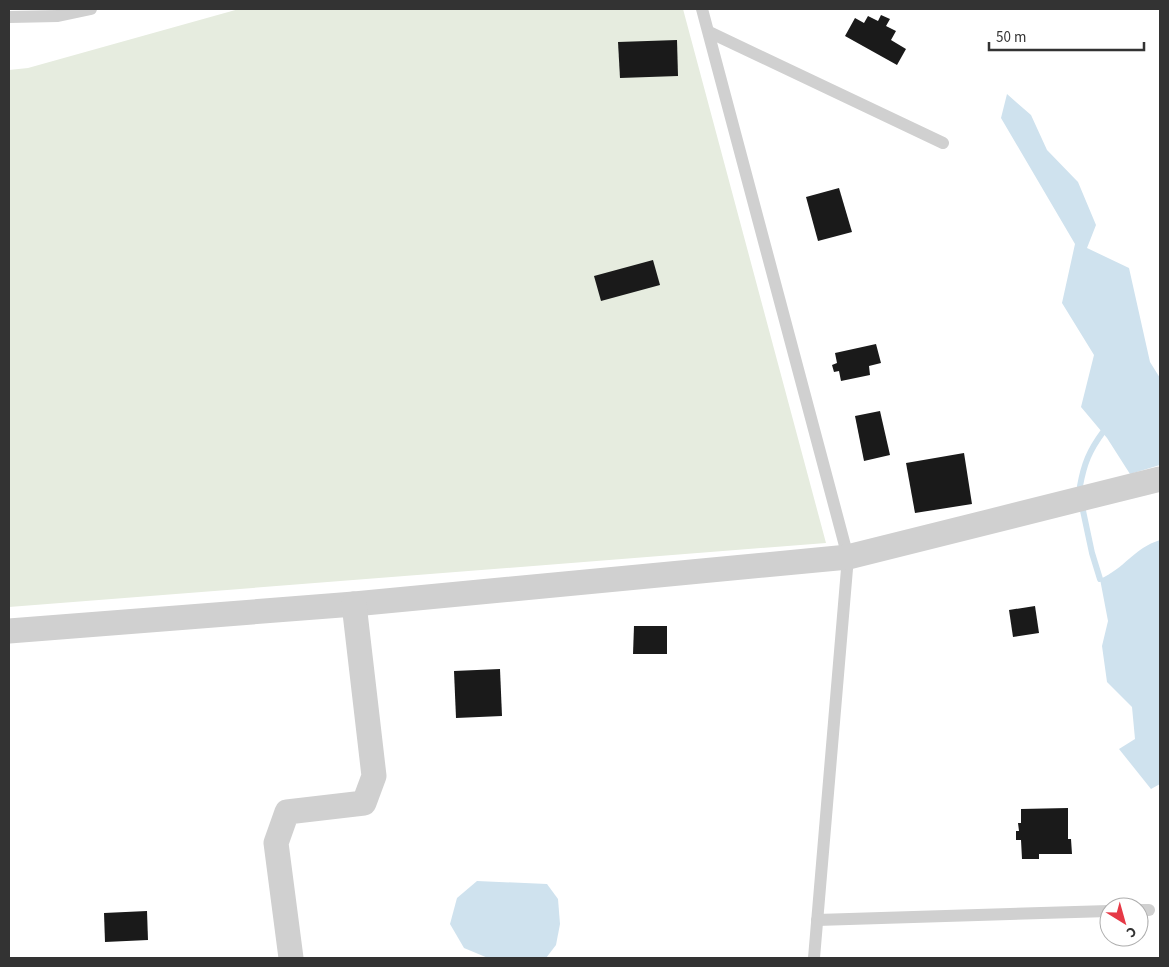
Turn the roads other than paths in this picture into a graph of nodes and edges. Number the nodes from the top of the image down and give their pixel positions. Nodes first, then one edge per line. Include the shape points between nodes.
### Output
1 (91, 9) edge
2 (702, 9) edge
3 (9, 17) edge
4 (709, 32) junction
5 (943, 143) dead end
6 (1160, 479) edge
7 (848, 557) junction
8 (354, 604) junction
9 (9, 631) edge
10 (1099, 911) edge
11 (817, 920) junction
12 (291, 958) edge
13 (814, 958) edge

1 - 3 lane via 58,16
2 - 4 lane
4 - 5 lane
4 - 7 lane
6 - 7 street
7 - 8 street
7 - 11 lane
8 - 9 street
8 - 12 street via 374,776 364,803 287,812 276,843
10 - 11 lane
11 - 13 lane

